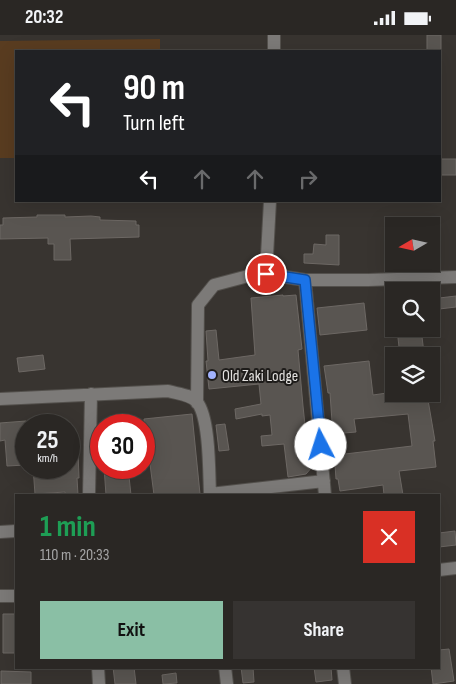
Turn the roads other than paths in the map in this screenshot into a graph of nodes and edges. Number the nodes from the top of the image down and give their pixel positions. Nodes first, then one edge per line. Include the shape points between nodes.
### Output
1 (274, 35) edge
2 (274, 50) edge
3 (270, 202) edge
4 (266, 274) junction
5 (456, 277) edge
6 (305, 280) junction
7 (91, 394) junction
8 (0, 399) edge
9 (197, 403) junction
10 (324, 481) junction
11 (89, 494) edge
12 (210, 494) edge
13 (218, 494) edge
14 (325, 494) edge
15 (15, 531) edge
16 (0, 532) edge
17 (456, 568) edge
18 (440, 570) edge
19 (0, 596) edge
20 (15, 596) edge
21 (98, 669) edge
22 (225, 669) edge
23 (343, 669) edge
24 (99, 684) edge
25 (227, 684) edge
26 (345, 684) edge

1 - 2 street
3 - 4 street
4 - 6 street
4 - 9 street via 214,285 198,305
5 - 6 street
6 - 10 street
7 - 8 street
7 - 9 street via 168,391 185,395
7 - 11 street
9 - 12 street via 205,424
10 - 13 street
10 - 14 street
15 - 16 street
17 - 18 street
19 - 20 street
21 - 24 street
22 - 25 street
23 - 26 street

